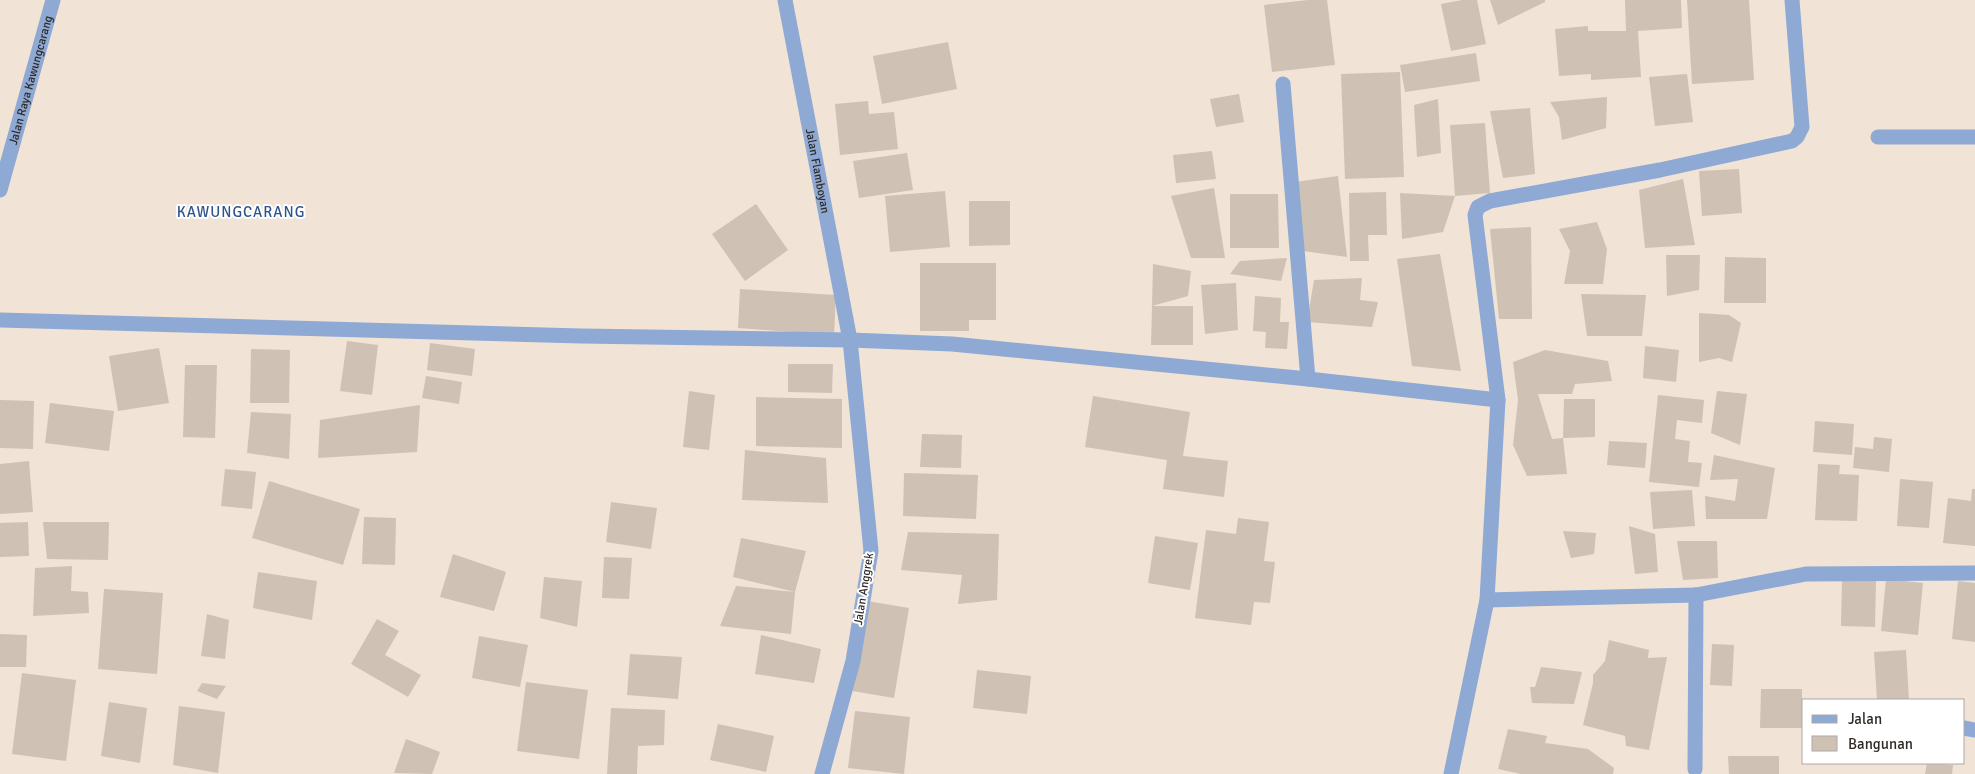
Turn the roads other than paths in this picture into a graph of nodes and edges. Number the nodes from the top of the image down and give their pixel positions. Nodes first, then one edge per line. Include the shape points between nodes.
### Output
1 (53, 0) edge
2 (785, 0) edge
3 (1792, 0) edge
4 (1283, 84) dead end
5 (1878, 137) dead end
6 (1975, 137) edge
7 (0, 190) edge
8 (0, 320) edge
9 (850, 340) junction
10 (1308, 379) junction
11 (1498, 400) junction
12 (1975, 573) edge
13 (1696, 595) junction
14 (1487, 600) junction
15 (1695, 768) dead end
16 (822, 774) edge
17 (1451, 774) edge

1 - 7 street, Jalan Raya Kawungcarang
2 - 9 street, Jalan Flamboyan
3 - 11 street via 1802,127 1792,141 1660,170 1490,201 1478,207 1475,215
4 - 10 street
5 - 6 street
8 - 9 street
9 - 10 street via 952,344
9 - 16 street, Jalan Anggrek via 871,551 853,661
10 - 11 street
11 - 14 street
12 - 13 street via 1806,574
13 - 14 street
13 - 15 street
14 - 17 street

